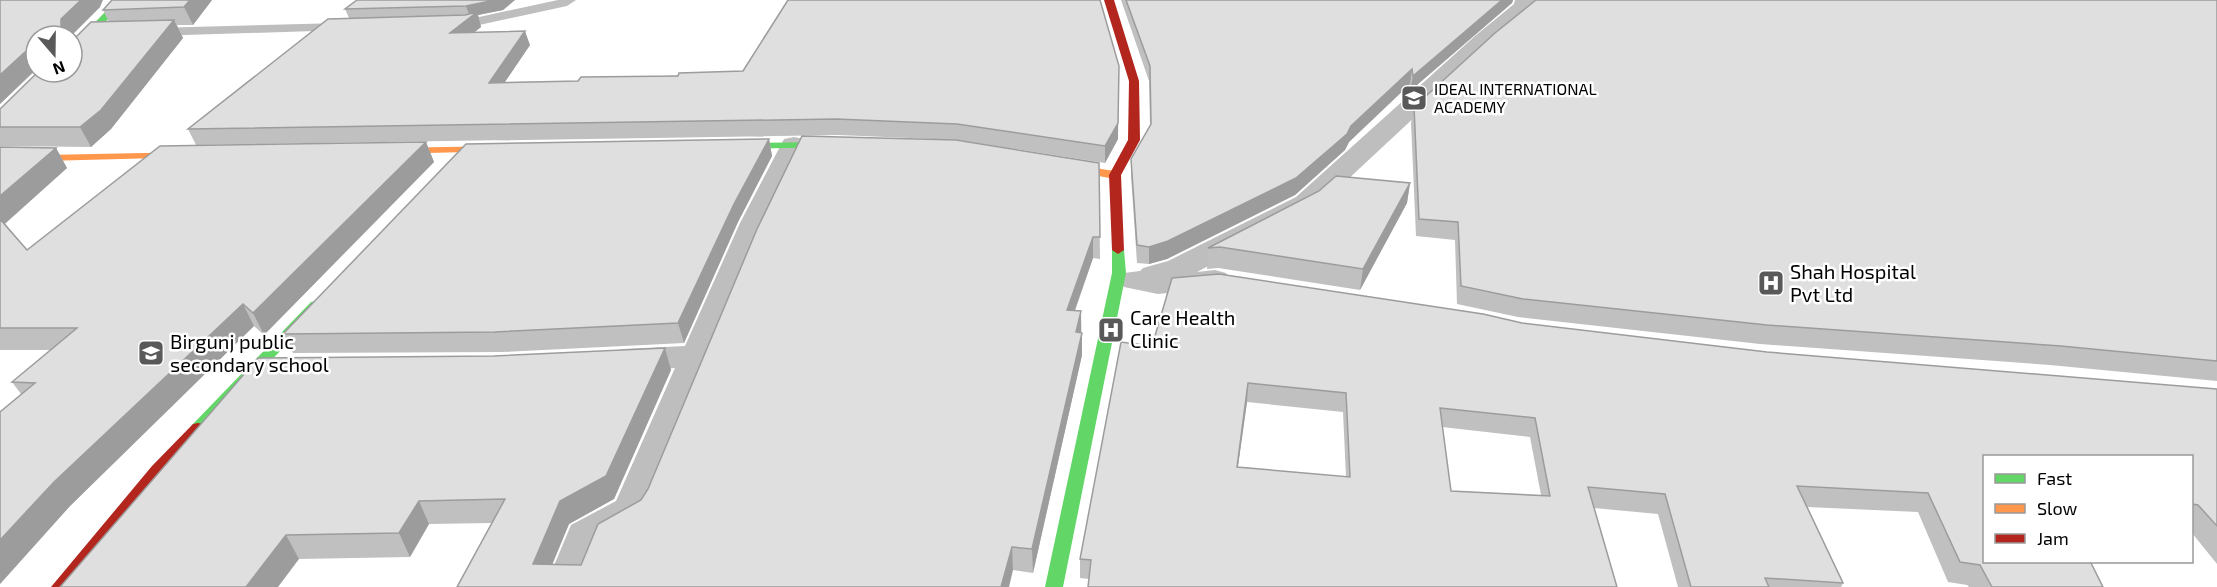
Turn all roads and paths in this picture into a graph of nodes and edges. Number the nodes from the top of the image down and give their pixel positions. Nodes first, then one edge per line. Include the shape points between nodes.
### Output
1 (117, 0) edge
2 (569, 0) edge
3 (1109, 0) edge
4 (1526, 0) edge
5 (435, 24) edge
6 (354, 27) edge
7 (113, 33) edge
8 (136, 33) edge
9 (90, 34) junction
10 (84, 40) edge
11 (794, 145) junction
12 (711, 146) edge
13 (860, 146) edge
14 (523, 149) edge
15 (464, 150) junction
16 (368, 152) edge
17 (213, 154) edge
18 (0, 156) edge
19 (1036, 163) edge
20 (448, 166) edge
21 (1115, 175) junction
22 (1127, 277) junction
23 (1251, 284) edge
24 (328, 292) edge
25 (698, 357) junction
26 (594, 361) edge
27 (256, 367) junction
28 (300, 368) edge
29 (60, 587) edge
30 (567, 587) edge
31 (1054, 587) edge

1 - 9 street
2 - 5 lane via 470,23
3 - 21 street via 1134,81 1135,104 1134,140
4 - 22 street via 1525,6 1306,203 1179,268
6 - 8 lane
7 - 9 lane
9 - 10 street
11 - 12 street
11 - 13 street
11 - 25 street via 741,251
14 - 15 street
15 - 16 street
15 - 20 street
17 - 18 street
19 - 21 street
21 - 22 street
22 - 23 street via 1158,284 1218,280
22 - 31 street
24 - 27 street
25 - 26 street
25 - 30 street via 632,511 586,536
27 - 28 street
27 - 29 street via 158,470

